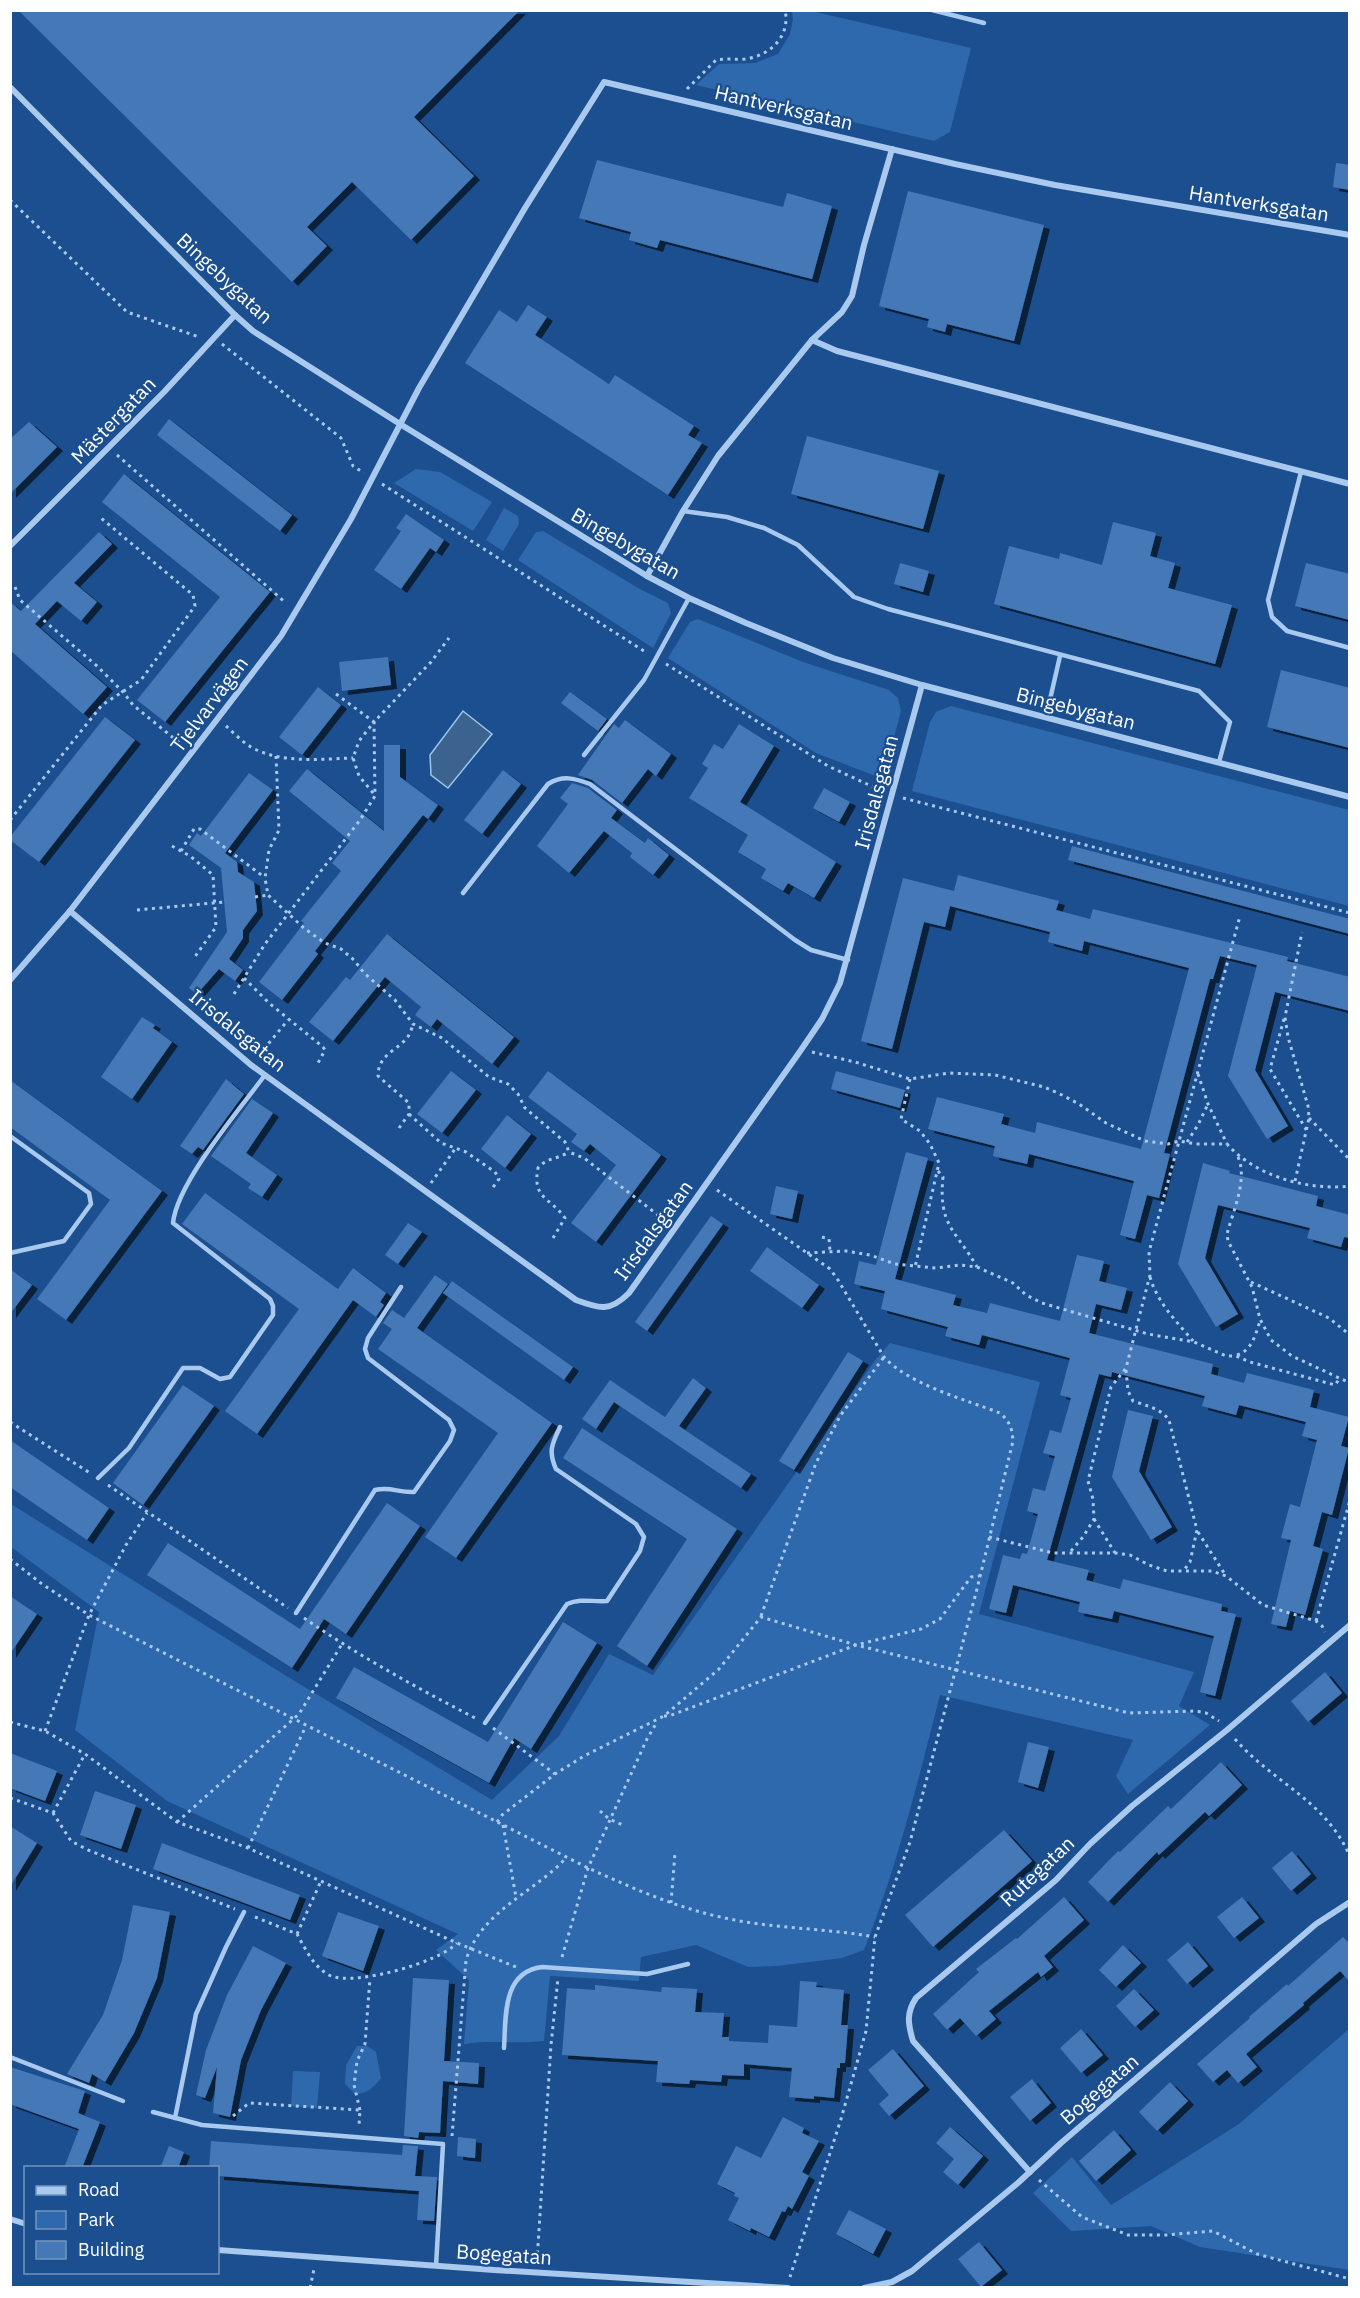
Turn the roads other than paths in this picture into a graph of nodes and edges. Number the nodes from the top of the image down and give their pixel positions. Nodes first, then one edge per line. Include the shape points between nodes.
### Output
1 (932, 10) edge
2 (984, 23) dead end
3 (10, 87) edge
4 (892, 149) junction
5 (1350, 235) edge
6 (235, 315) junction
7 (812, 340) junction
8 (400, 424) junction
9 (1301, 472) junction
10 (1350, 484) edge
11 (683, 511) junction
12 (10, 546) edge
13 (647, 576) junction
14 (689, 598) junction
15 (1350, 648) edge
16 (1060, 656) junction
17 (922, 685) junction
18 (1046, 717) junction
19 (584, 755) dead end
20 (1219, 762) junction
21 (1350, 797) edge
22 (463, 893) dead end
23 (70, 911) junction
24 (848, 960) junction
25 (10, 980) edge
26 (265, 1075) junction
27 (10, 1136) edge
28 (10, 1253) edge
29 (401, 1287) dead end
30 (560, 1427) dead end
31 (98, 1478) road end
32 (296, 1613) road end
33 (1350, 1624) edge
34 (485, 1723) road end
35 (1350, 1902) edge
36 (244, 1912) road end
37 (688, 1964) dead end
38 (504, 2048) dead end
39 (10, 2057) edge
40 (123, 2101) dead end
41 (153, 2112) dead end
42 (175, 2118) junction
43 (1030, 2172) junction
44 (219, 2250) edge
45 (436, 2266) junction
46 (646, 2278) junction
47 (895, 2285) edge
48 (787, 2287) edge
49 (645, 2288) edge
50 (864, 2288) edge

1 - 2 lane
3 - 6 street, Bingebygatan
4 - 5 street, Hantverksgatan via 1055,185
4 - 7 street via 852,296 842,312
4 - 8 street, Hantverksgatan via 604,81 519,218
6 - 8 street, Bingebygatan via 253,331
6 - 12 street, Mästergatan
7 - 9 street via 837,351
7 - 11 street via 718,456
8 - 13 street, Bingebygatan
8 - 23 street, Tjelvarvägen via 297,612 193,754
9 - 10 street
9 - 15 lane via 1268,600 1272,617 1287,631
11 - 13 street
11 - 16 lane via 727,517 764,528 798,545 854,597
13 - 14 street, Bingebygatan
14 - 17 street, Bingebygatan via 833,658
14 - 19 lane via 644,680
16 - 18 lane
16 - 20 lane via 1199,691 1230,722
17 - 18 street, Bingebygatan
17 - 24 street, Irisdalsgatan
18 - 20 street, Bingebygatan
20 - 21 street, Bingebygatan
22 - 24 lane via 548,784 558,778 574,777 590,784 795,940 811,950
23 - 25 street, Tjelvarvägen
23 - 26 street, Irisdalsgatan
24 - 26 street, Irisdalsgatan via 822,1019 801,1050 629,1293 609,1308 593,1306 569,1295
26 - 31 lane via 181,1196 173,1223 270,1299 273,1315 230,1377 220,1379 200,1368 183,1368 129,1448
27 - 28 lane via 89,1193 91,1204 64,1241
29 - 32 lane via 368,1338 368,1358 449,1420 454,1430 414,1492 401,1493 388,1487 375,1490
30 - 34 lane via 550,1456 556,1469 636,1524 644,1538 640,1551 607,1601 579,1599 567,1604
33 - 43 street, Rutegatan via 1132,1806 1056,1880 910,2006 913,2041
35 - 43 street, Bogegatan via 1307,1931
36 - 42 lane via 196,2014
37 - 38 lane via 647,1974 542,1967 526,1972 514,1983 509,1995
39 - 40 lane
41 - 42 lane
42 - 45 lane via 202,2125 443,2144
43 - 47 street, Bogegatan
44 - 45 street, Bogegatan
45 - 46 street, Bogegatan
46 - 48 street, Bogegatan
46 - 49 street
47 - 50 street, Bogegatan

